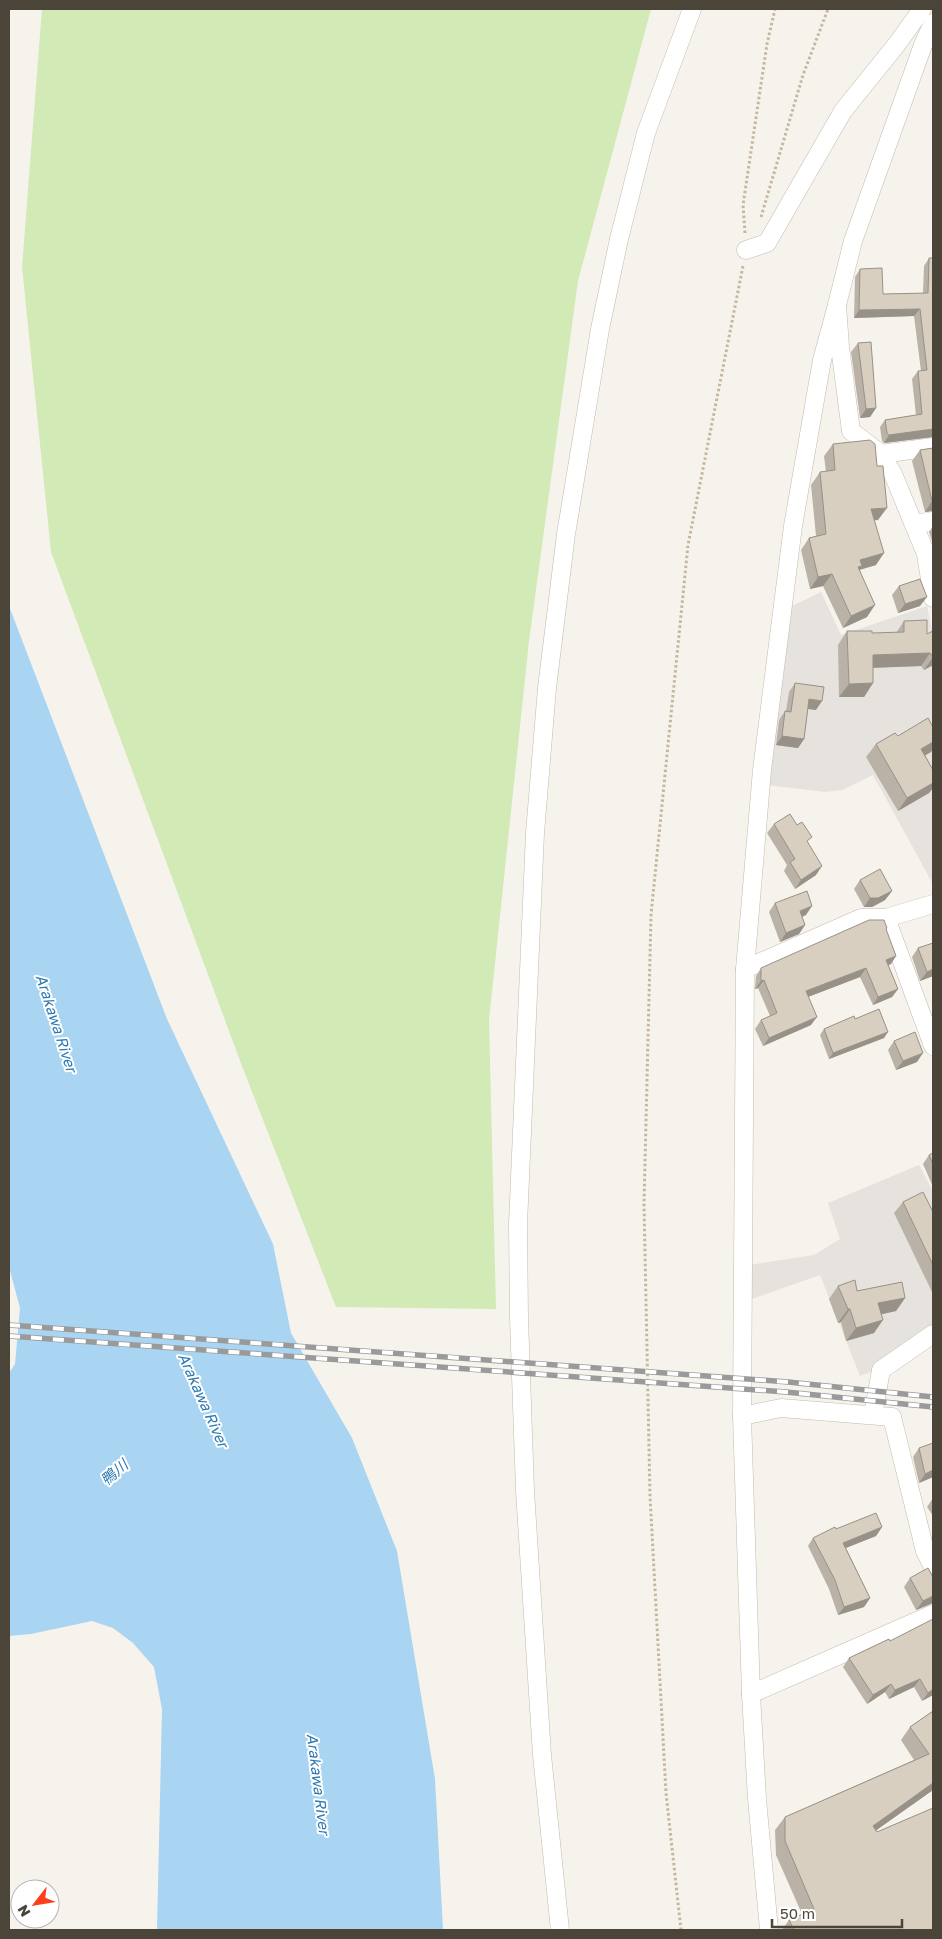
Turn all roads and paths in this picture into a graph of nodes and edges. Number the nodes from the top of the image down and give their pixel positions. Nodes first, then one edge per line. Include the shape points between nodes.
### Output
1 (692, 9) edge
2 (774, 9) edge
3 (828, 9) edge
4 (922, 9) edge
5 (933, 23) edge
6 (760, 218) dead end
7 (746, 250) junction
8 (837, 305) junction
9 (933, 447) edge
10 (881, 454) junction
11 (933, 521) edge
12 (914, 524) junction
13 (933, 598) edge
14 (933, 904) edge
15 (886, 918) junction
16 (745, 969) junction
17 (933, 1046) edge
18 (933, 1334) edge
19 (873, 1415) junction
20 (742, 1416) junction
21 (933, 1567) edge
22 (933, 1614) edge
23 (751, 1694) junction
24 (560, 1930) edge
25 (681, 1930) edge
26 (769, 1930) edge

1 - 24 street via 646,133 600,329 566,534 547,688 535,833 518,1224 519,1318 524,1492 542,1745
2 - 7 path via 743,205
3 - 6 path via 803,75
4 - 7 street via 843,111 767,243
5 - 8 street via 853,241
7 - 25 path via 688,545 652,915 644,1204 650,1496 666,1793
8 - 10 street via 851,431
8 - 16 street via 822,360 793,526 762,770
9 - 10 street
10 - 12 street
11 - 12 street
12 - 13 street via 926,554
14 - 15 street
15 - 16 street via 861,918
15 - 17 street
16 - 20 street
18 - 19 street via 881,1370
19 - 20 street via 781,1408
19 - 21 street via 892,1417 924,1551
20 - 23 street
22 - 23 street
23 - 26 street

